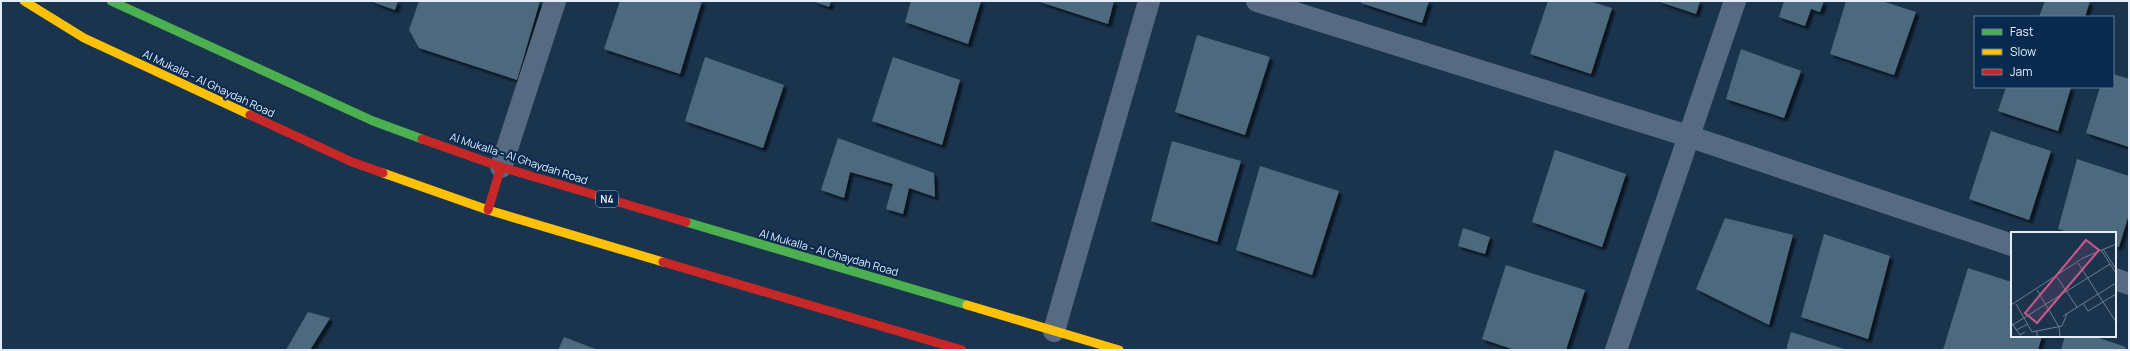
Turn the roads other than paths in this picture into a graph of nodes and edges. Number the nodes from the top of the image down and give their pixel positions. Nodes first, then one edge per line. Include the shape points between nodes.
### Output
1 (24, 1) edge
2 (112, 1) edge
3 (555, 1) edge
4 (1149, 1) edge
5 (1257, 1) edge
6 (1735, 1) edge
7 (1688, 136) junction
8 (501, 167) junction
9 (488, 210) junction
10 (2011, 245) edge
11 (2116, 279) edge
12 (2129, 284) edge
13 (1054, 331) junction
14 (962, 350) edge
15 (1118, 350) edge
16 (1616, 350) edge

1 - 9 highway, Al Mukalla - Al Ghaydah Road via 84,38 352,162
2 - 8 highway, Al Mukalla - Al Ghaydah Road / N4 via 373,120
3 - 8 street
4 - 13 street
5 - 7 street
6 - 7 street
7 - 10 street
7 - 16 street
8 - 9 highway
8 - 13 highway, Al Mukalla - Al Ghaydah Road / N4
9 - 14 highway, Al Mukalla - Al Ghaydah Road
11 - 12 street
13 - 15 highway, Al Mukalla - Al Ghaydah Road / N4

